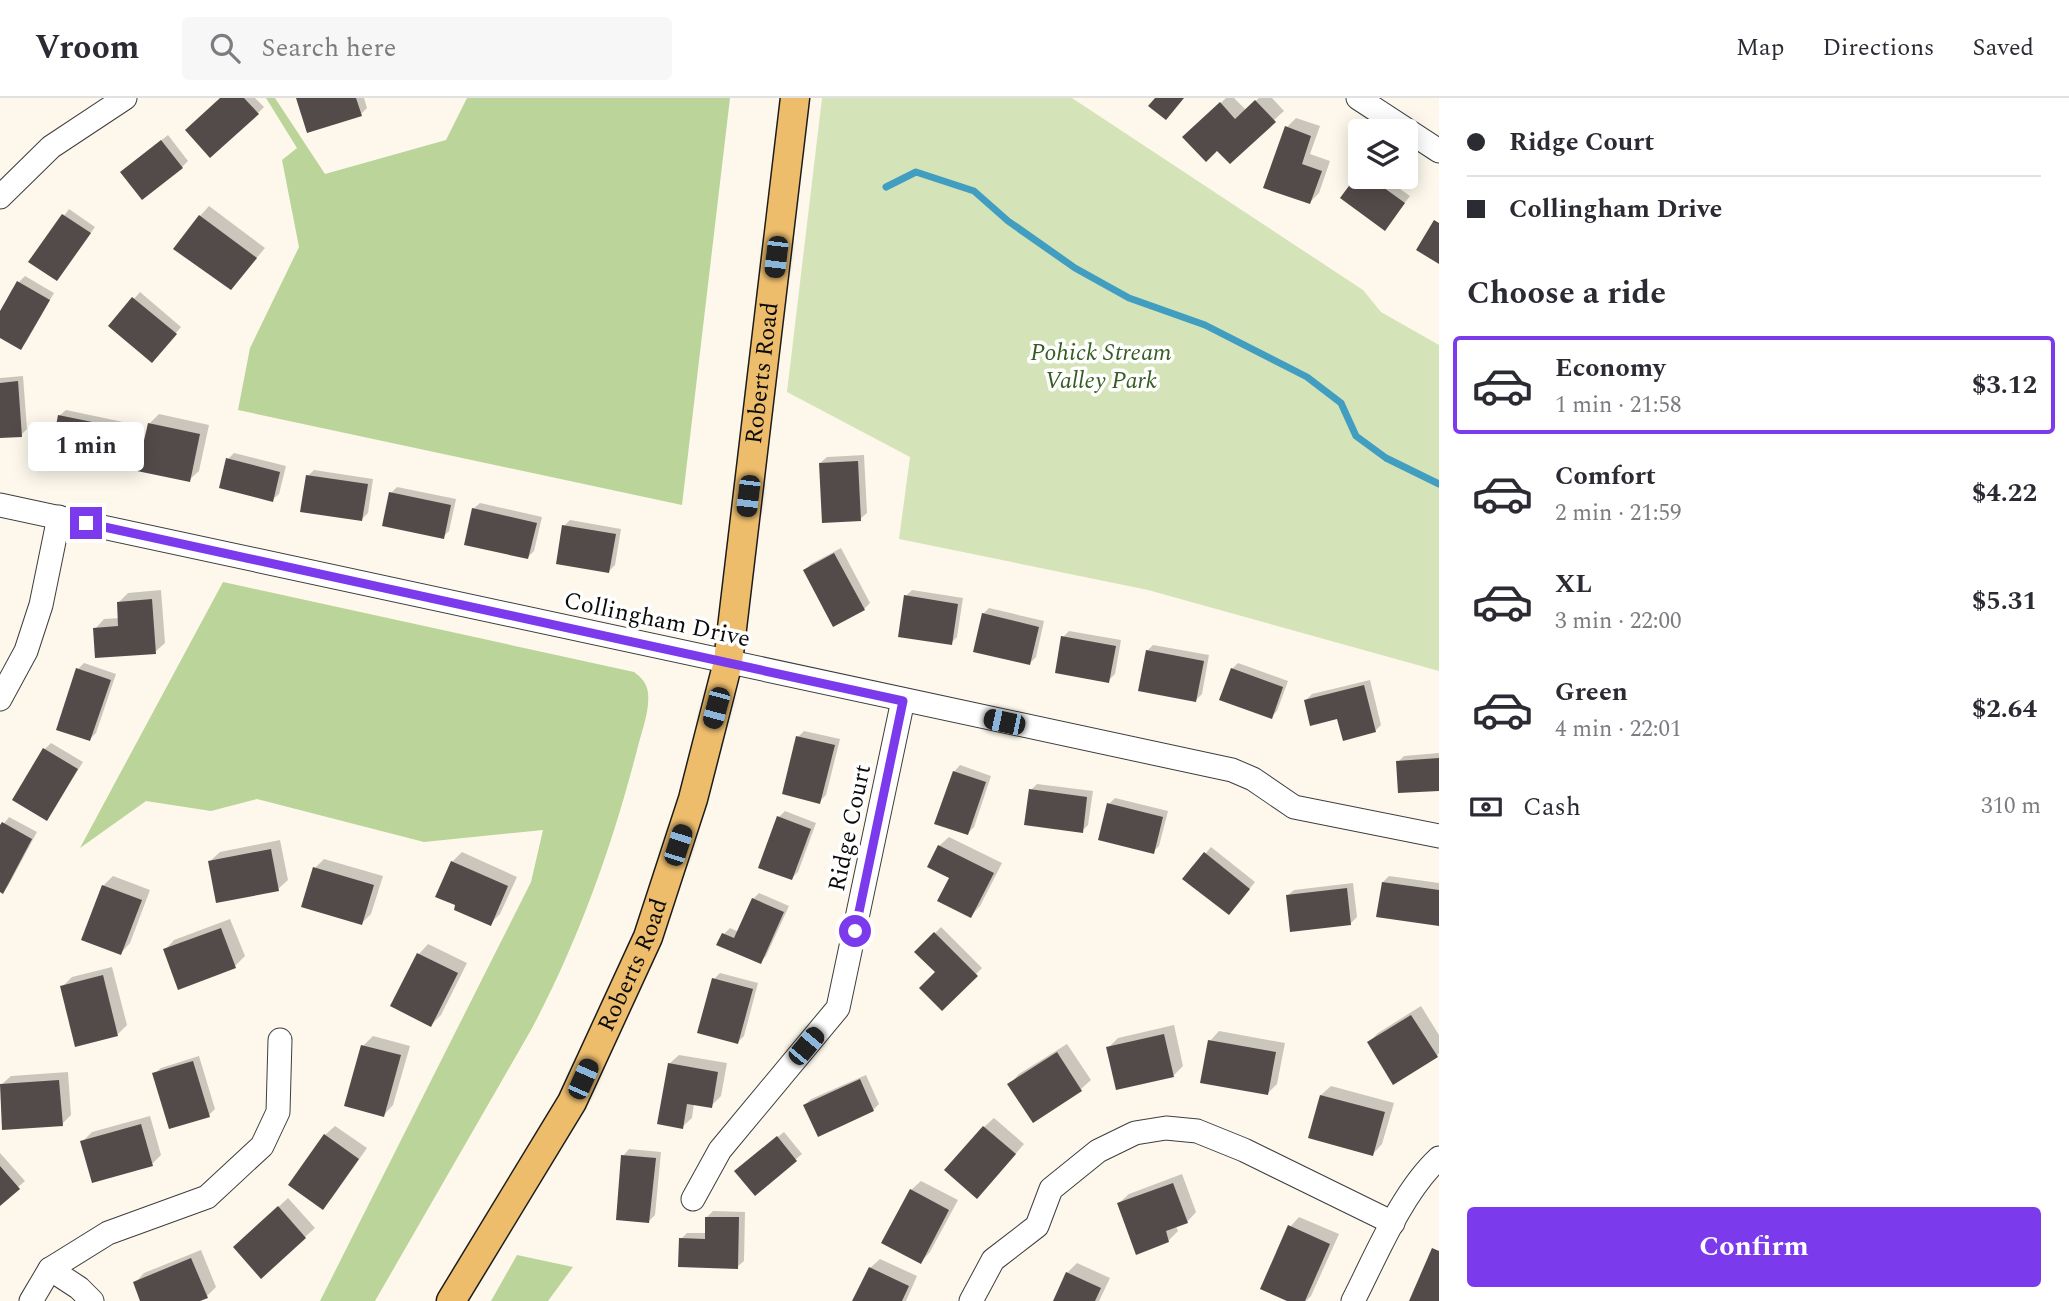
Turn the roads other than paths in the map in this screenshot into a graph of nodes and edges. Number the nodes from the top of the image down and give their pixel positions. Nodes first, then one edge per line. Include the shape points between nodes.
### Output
1 (125, 98) edge
2 (795, 98) edge
3 (1359, 98) edge
4 (1439, 151) edge
5 (0, 197) edge
6 (0, 505) edge
7 (59, 517) junction
8 (728, 662) junction
9 (0, 699) edge
10 (903, 701) junction
11 (1439, 836) edge
12 (279, 1040) dead end
13 (1439, 1158) edge
14 (693, 1199) dead end
15 (1393, 1223) junction
16 (50, 1269) junction
17 (31, 1301) edge
18 (92, 1301) edge
19 (451, 1301) edge
20 (971, 1301) edge
21 (1353, 1301) edge

1 - 5 street via 51,147
2 - 8 main road, Roberts Road
3 - 4 street
6 - 7 street, Collingham Drive
7 - 8 street, Collingham Drive
7 - 9 street via 41,605 26,651
8 - 10 street, Collingham Drive
8 - 19 main road, Roberts Road via 693,799 648,937 572,1102
10 - 11 street, Collingham Drive via 1232,770 1254,779 1294,807
10 - 14 street, Ridge Court via 838,1008 720,1150
12 - 16 street via 278,1112 262,1146 207,1197 108,1233
13 - 15 street via 1425,1171
15 - 20 street via 1197,1131 1166,1128 1135,1133 1098,1151 1051,1189 1037,1226 993,1260
15 - 21 street
16 - 17 street
16 - 18 street

